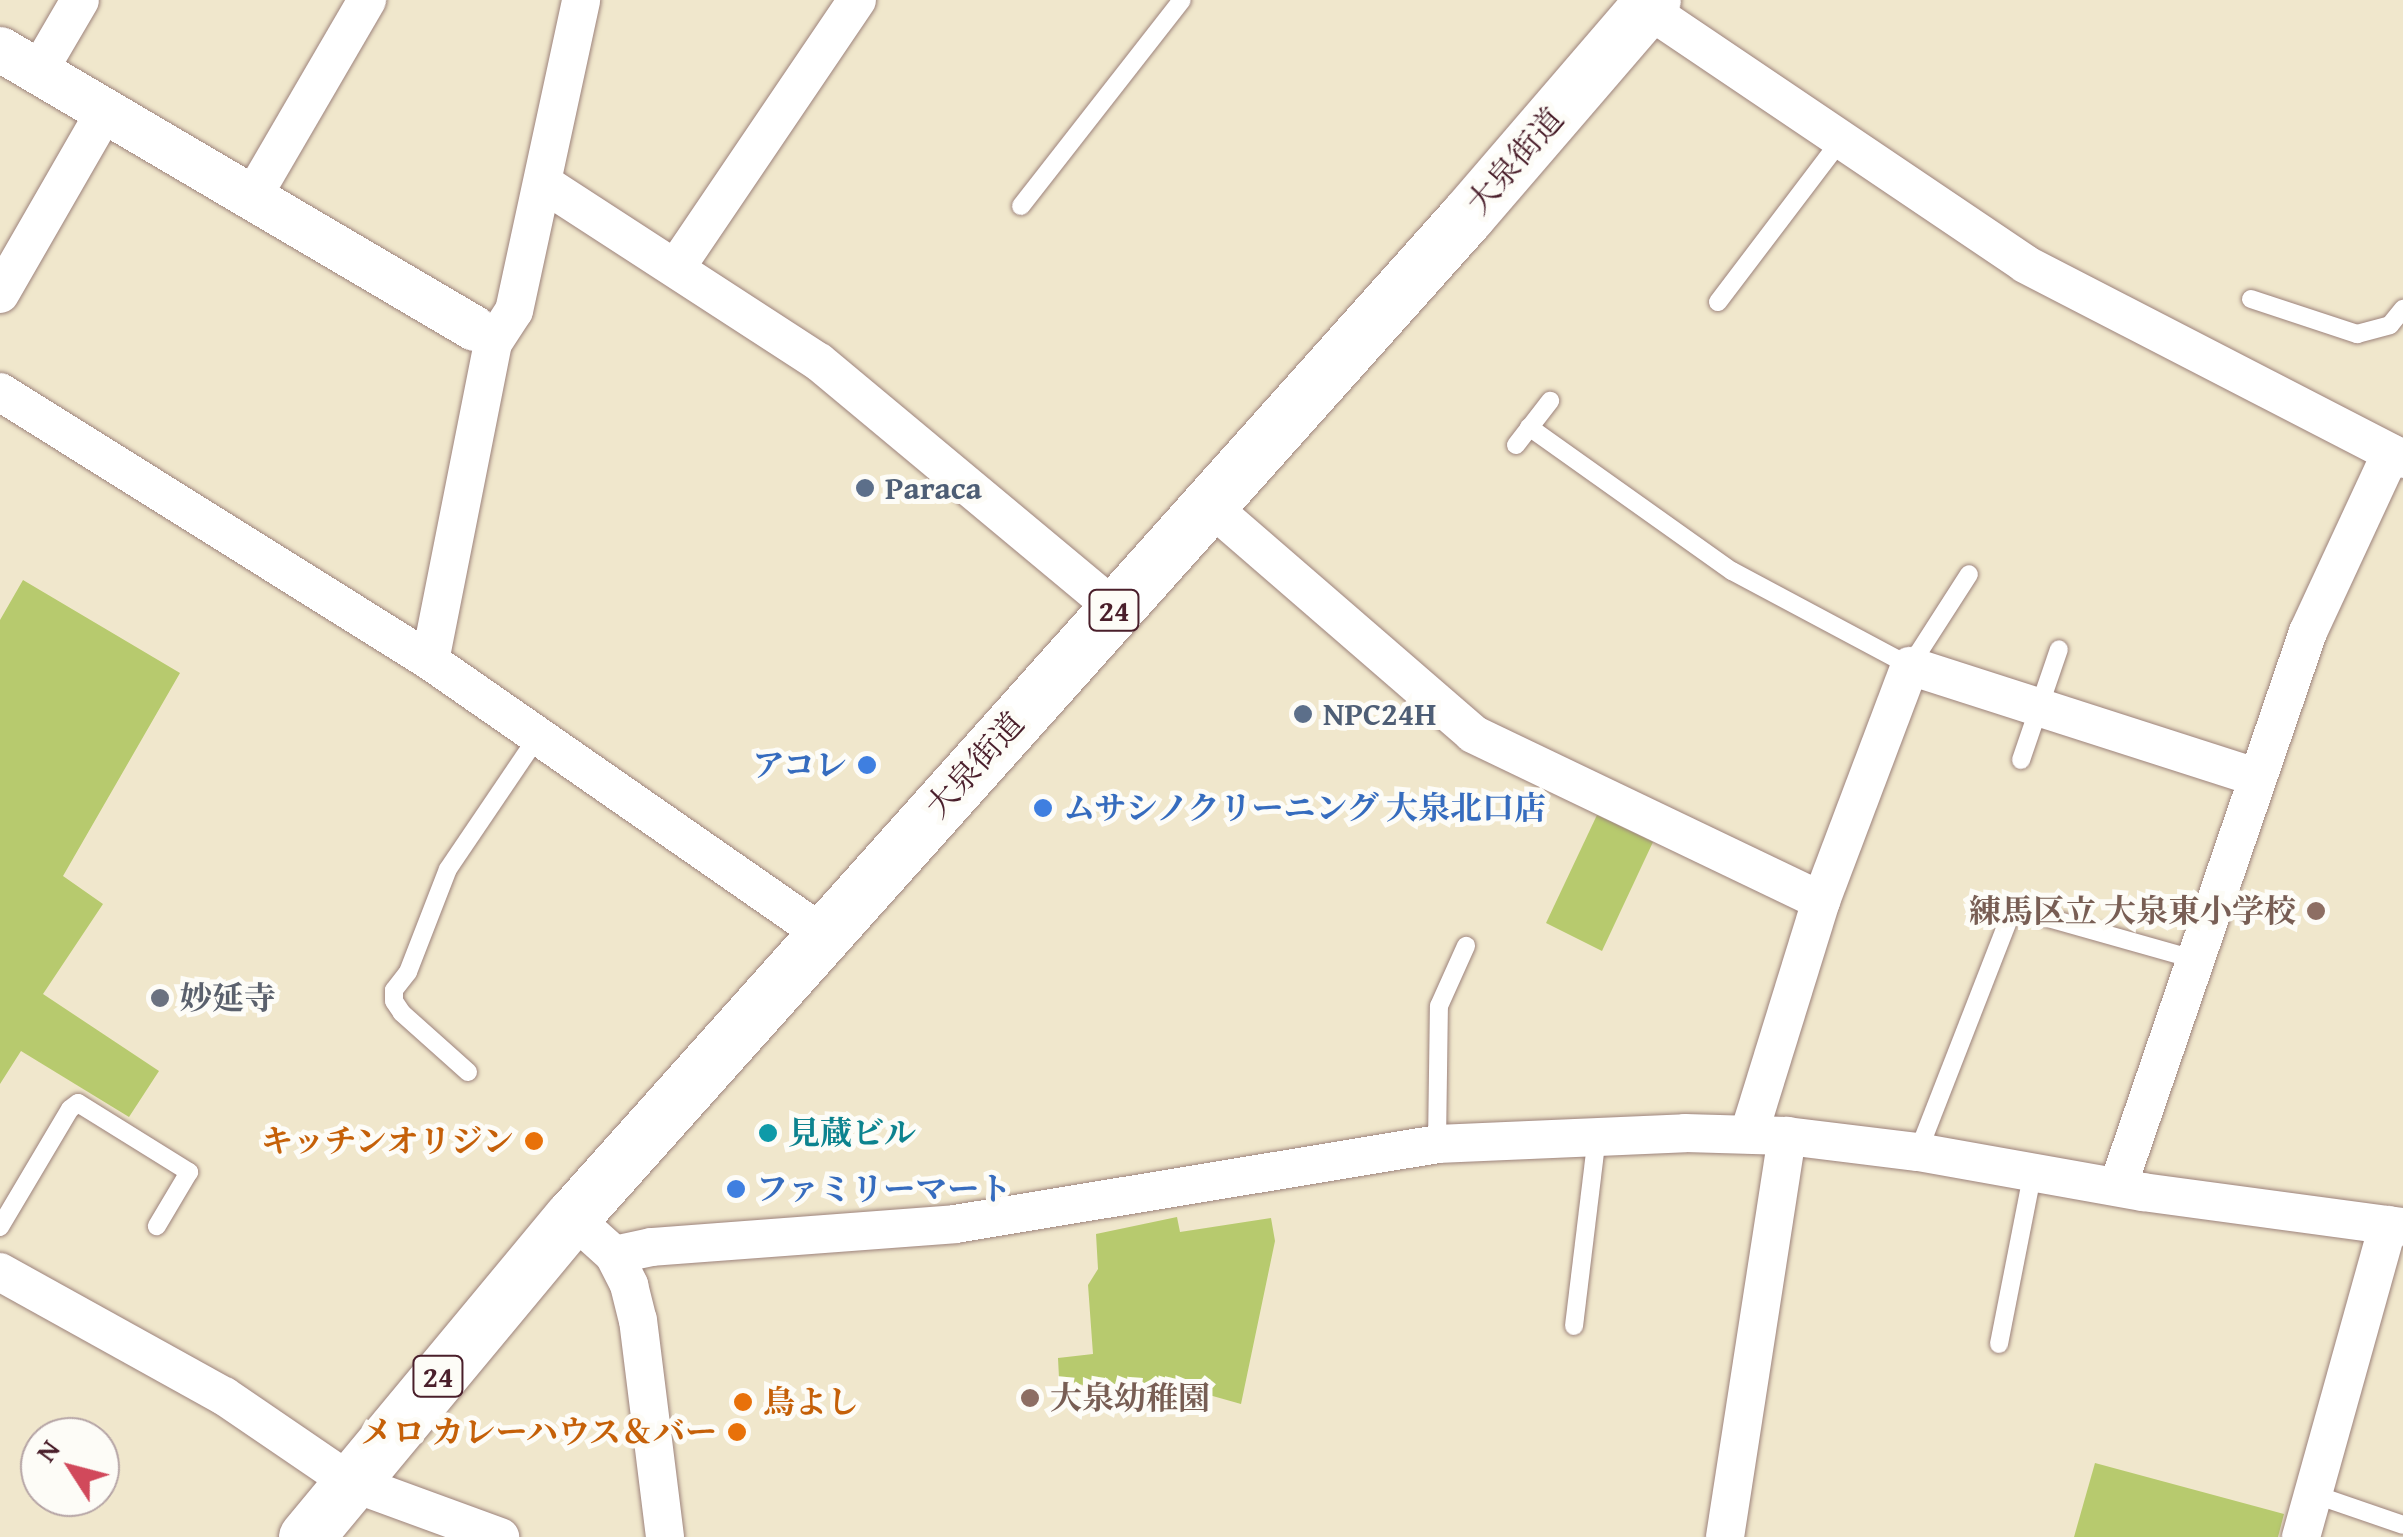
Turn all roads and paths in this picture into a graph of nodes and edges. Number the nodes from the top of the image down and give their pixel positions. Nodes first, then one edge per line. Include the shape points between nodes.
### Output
1 (80, 0) edge
2 (367, 0) edge
3 (581, 0) edge
4 (857, 0) edge
5 (1182, 0) edge
6 (1649, 4) edge
7 (0, 49) edge
8 (38, 72) junction
9 (106, 110) junction
10 (1840, 140) junction
11 (543, 183) junction
12 (253, 196) junction
13 (1021, 206) dead end
14 (677, 266) junction
15 (0, 294) edge
16 (2251, 299) dead end
17 (1718, 302) dead end
18 (2403, 309) edge
19 (483, 335) junction
20 (0, 392) edge
21 (1550, 400) dead end
22 (1529, 427) junction
23 (1516, 444) dead end
24 (2397, 456) edge
25 (1209, 504) junction
26 (1969, 574) dead end
27 (1115, 608) junction
28 (2058, 649) dead end
29 (430, 661) junction
30 (1910, 666) junction
31 (2039, 706) junction
32 (538, 736) junction
33 (2021, 760) dead end
34 (2256, 777) junction
35 (1820, 901) junction
36 (823, 934) junction
37 (1466, 946) dead end
38 (2197, 960) junction
39 (468, 1072) dead end
40 (1749, 1134) junction
41 (1597, 1136) junction
42 (1787, 1136) junction
43 (1437, 1144) junction
44 (1918, 1152) junction
45 (2033, 1170) junction
46 (2118, 1186) junction
47 (572, 1217) junction
48 (157, 1226) dead end
49 (2395, 1226) edge
50 (0, 1228) edge
51 (614, 1254) junction
52 (0, 1272) edge
53 (1574, 1326) dead end
54 (1999, 1344) dead end
55 (350, 1482) junction
56 (2314, 1494) junction
57 (2403, 1525) edge
58 (490, 1535) edge
59 (306, 1537) edge
60 (664, 1537) edge
61 (1725, 1537) edge
62 (2301, 1537) edge

1 - 8 street
2 - 12 street
3 - 11 street
4 - 14 street
5 - 13 lane
6 - 10 street
6 - 25 main road, 大泉街道 / 24
7 - 8 street
8 - 9 street
9 - 12 street
9 - 15 street
10 - 17 lane
10 - 24 street via 2025,264
11 - 14 street
11 - 19 street via 514,312
12 - 19 street
14 - 27 street via 819,362
16 - 18 lane via 2357,334 2390,325
19 - 29 street
20 - 29 street
21 - 22 lane
22 - 23 lane
22 - 30 lane via 1732,570
24 - 34 street via 2308,632
25 - 27 main road, 大泉街道 / 24
25 - 35 street via 1474,734
26 - 30 lane
27 - 36 main road, 大泉街道 / 24
28 - 31 lane
29 - 32 street
30 - 31 street
30 - 35 street
31 - 33 lane
31 - 34 street
32 - 36 street
32 - 39 lane via 448,868 423,938 394,990 402,1014
34 - 38 street
35 - 40 street
36 - 47 main road, 大泉街道 / 24
37 - 43 lane via 1439,1006
38 - 44 lane via 2013,908
38 - 46 street
40 - 41 street
40 - 42 street
41 - 43 street
41 - 53 lane
42 - 44 street
42 - 61 street
43 - 51 street via 955,1224
44 - 45 street
45 - 46 street
45 - 54 lane
46 - 49 street
47 - 51 street
47 - 55 main road, 大泉街道 / 24
48 - 50 lane via 188,1172 78,1104
49 - 56 street
51 - 60 street via 638,1320
52 - 55 street via 224,1396
55 - 58 street
55 - 59 main road, 大泉街道 / 24
56 - 57 lane
56 - 62 street

